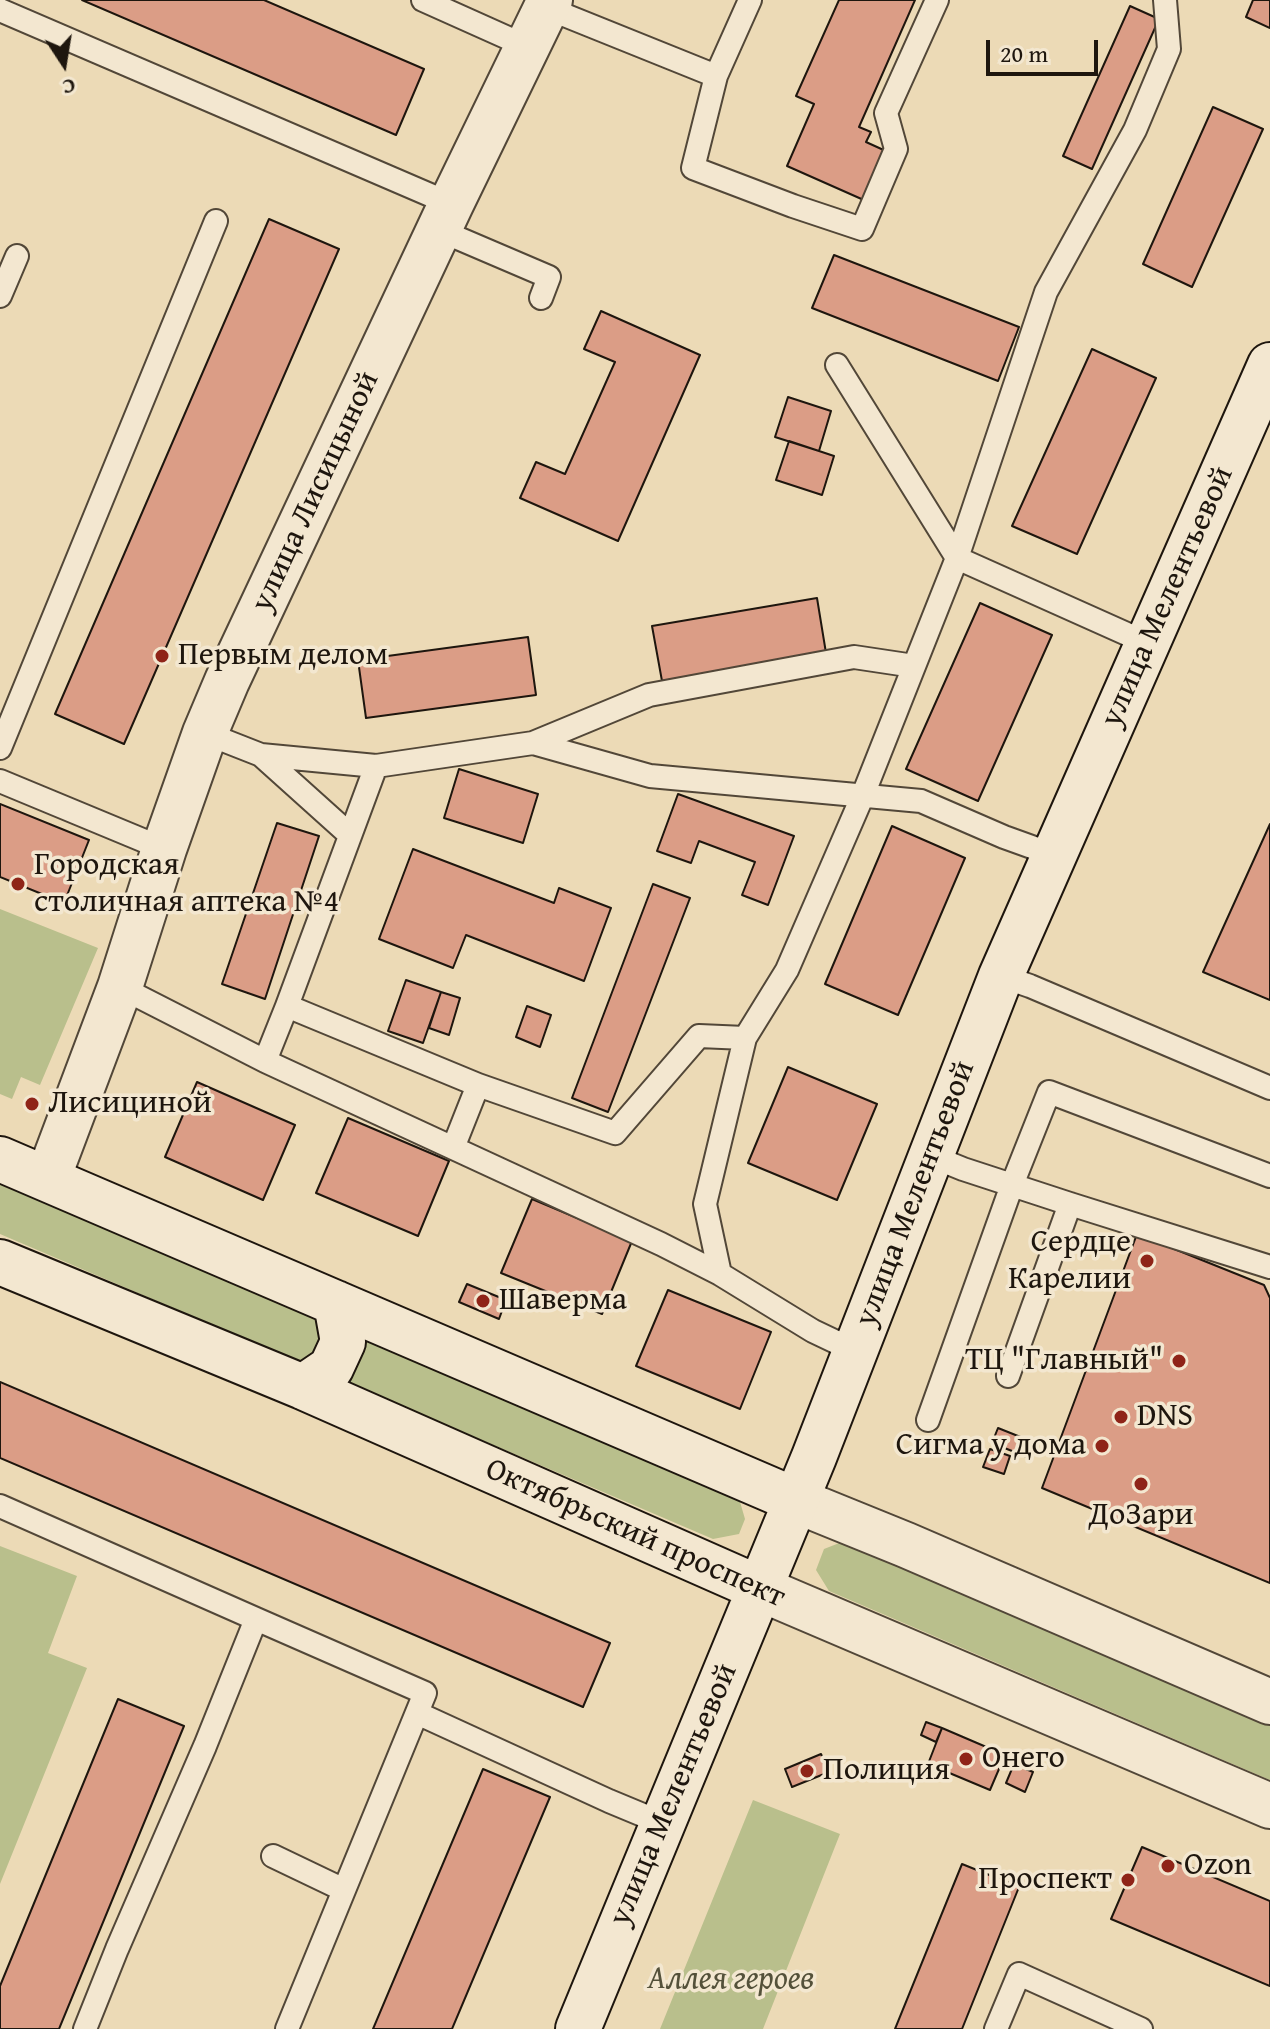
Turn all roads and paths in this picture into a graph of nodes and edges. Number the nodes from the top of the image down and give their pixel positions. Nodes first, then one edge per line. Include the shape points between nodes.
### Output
1 (423, 0) edge
2 (750, 0) edge
3 (937, 0) edge
4 (1165, 0) edge
5 (548, 4) edge
6 (0, 10) edge
7 (528, 47) junction
8 (716, 76) junction
9 (445, 217) junction
10 (216, 221) dead end
11 (17, 256) dead end
12 (0, 296) edge
13 (541, 298) dead end
14 (837, 365) dead end
15 (1270, 365) edge
16 (957, 558) junction
17 (1147, 643) junction
18 (914, 666) junction
19 (205, 733) junction
20 (533, 743) junction
21 (0, 748) edge
22 (261, 755) junction
23 (376, 766) junction
24 (0, 781) edge
25 (863, 795) junction
26 (350, 835) junction
27 (164, 849) junction
28 (1054, 855) junction
29 (1001, 976) junction
30 (120, 987) junction
31 (287, 1006) junction
32 (745, 1038) junction
33 (265, 1061) junction
34 (478, 1085) junction
35 (1270, 1088) edge
36 (453, 1148) junction
37 (931, 1156) junction
38 (0, 1159) edge
39 (1270, 1176) edge
40 (48, 1178) junction
41 (1012, 1185) junction
42 (1070, 1204) junction
43 (0, 1262) edge
44 (1270, 1267) edge
45 (720, 1274) junction
46 (336, 1303) junction
47 (855, 1351) junction
48 (1008, 1376) dead end
49 (303, 1387) junction
50 (928, 1420) dead end
51 (795, 1500) junction
52 (0, 1506) edge
53 (761, 1589) junction
54 (256, 1619) junction
55 (1270, 1702) edge
56 (417, 1713) junction
57 (1270, 1806) edge
58 (662, 1823) junction
59 (273, 1856) dead end
60 (344, 1890) junction
61 (85, 2029) edge
62 (287, 2029) edge
63 (578, 2029) edge
64 (996, 2029) edge
65 (1141, 2029) edge

1 - 7 lane
2 - 8 lane
3 - 8 lane via 886,113 896,149 862,229 693,168
4 - 16 lane via 1169,49 1135,130 1046,292
5 - 7 main road, улица Лисицыной
5 - 8 lane
6 - 9 lane
7 - 9 main road, улица Лисицыной
9 - 13 lane via 549,277
9 - 19 main road, улица Лисицыной
10 - 21 lane
11 - 12 lane
14 - 16 lane
15 - 17 main road, улица Мелентьевой
16 - 17 lane
16 - 18 lane
17 - 28 main road, улица Мелентьевой
18 - 20 lane via 854,657 649,695
18 - 25 lane
19 - 22 lane
19 - 27 main road, улица Лисицыной
20 - 23 lane
20 - 25 lane via 650,776
22 - 23 lane
22 - 26 lane
23 - 26 lane
24 - 27 lane
25 - 28 lane via 921,801
25 - 32 lane via 787,970
26 - 31 lane
27 - 30 main road, улица Лисицыной
28 - 29 main road, улица Мелентьевой
29 - 35 lane
29 - 37 main road, улица Мелентьевой
30 - 33 lane
30 - 40 main road, улица Лисицыной
31 - 33 lane
31 - 34 lane
32 - 34 lane via 699,1036 615,1133
32 - 45 lane via 705,1204
33 - 36 lane
34 - 36 lane
36 - 45 lane
37 - 41 lane
37 - 47 main road, улица Мелентьевой
38 - 40 main road
39 - 41 lane via 1049,1092
40 - 46 main road
41 - 42 lane
41 - 50 lane
42 - 44 lane
42 - 48 lane
43 - 49 main road, Октябрьский проспект
45 - 47 lane
46 - 49 main road via 343,1342 331,1368
46 - 51 main road
47 - 51 main road, улица Мелентьевой
49 - 53 main road, Октябрьский проспект
51 - 53 main road, улица Мелентьевой
51 - 55 main road
52 - 54 lane
53 - 57 main road, Октябрьский проспект
53 - 58 main road, улица Мелентьевой
54 - 56 lane via 425,1693
54 - 61 lane
56 - 58 lane
56 - 60 lane
58 - 63 main road, улица Мелентьевой
59 - 60 lane
60 - 62 lane
64 - 65 lane via 1019,1974

